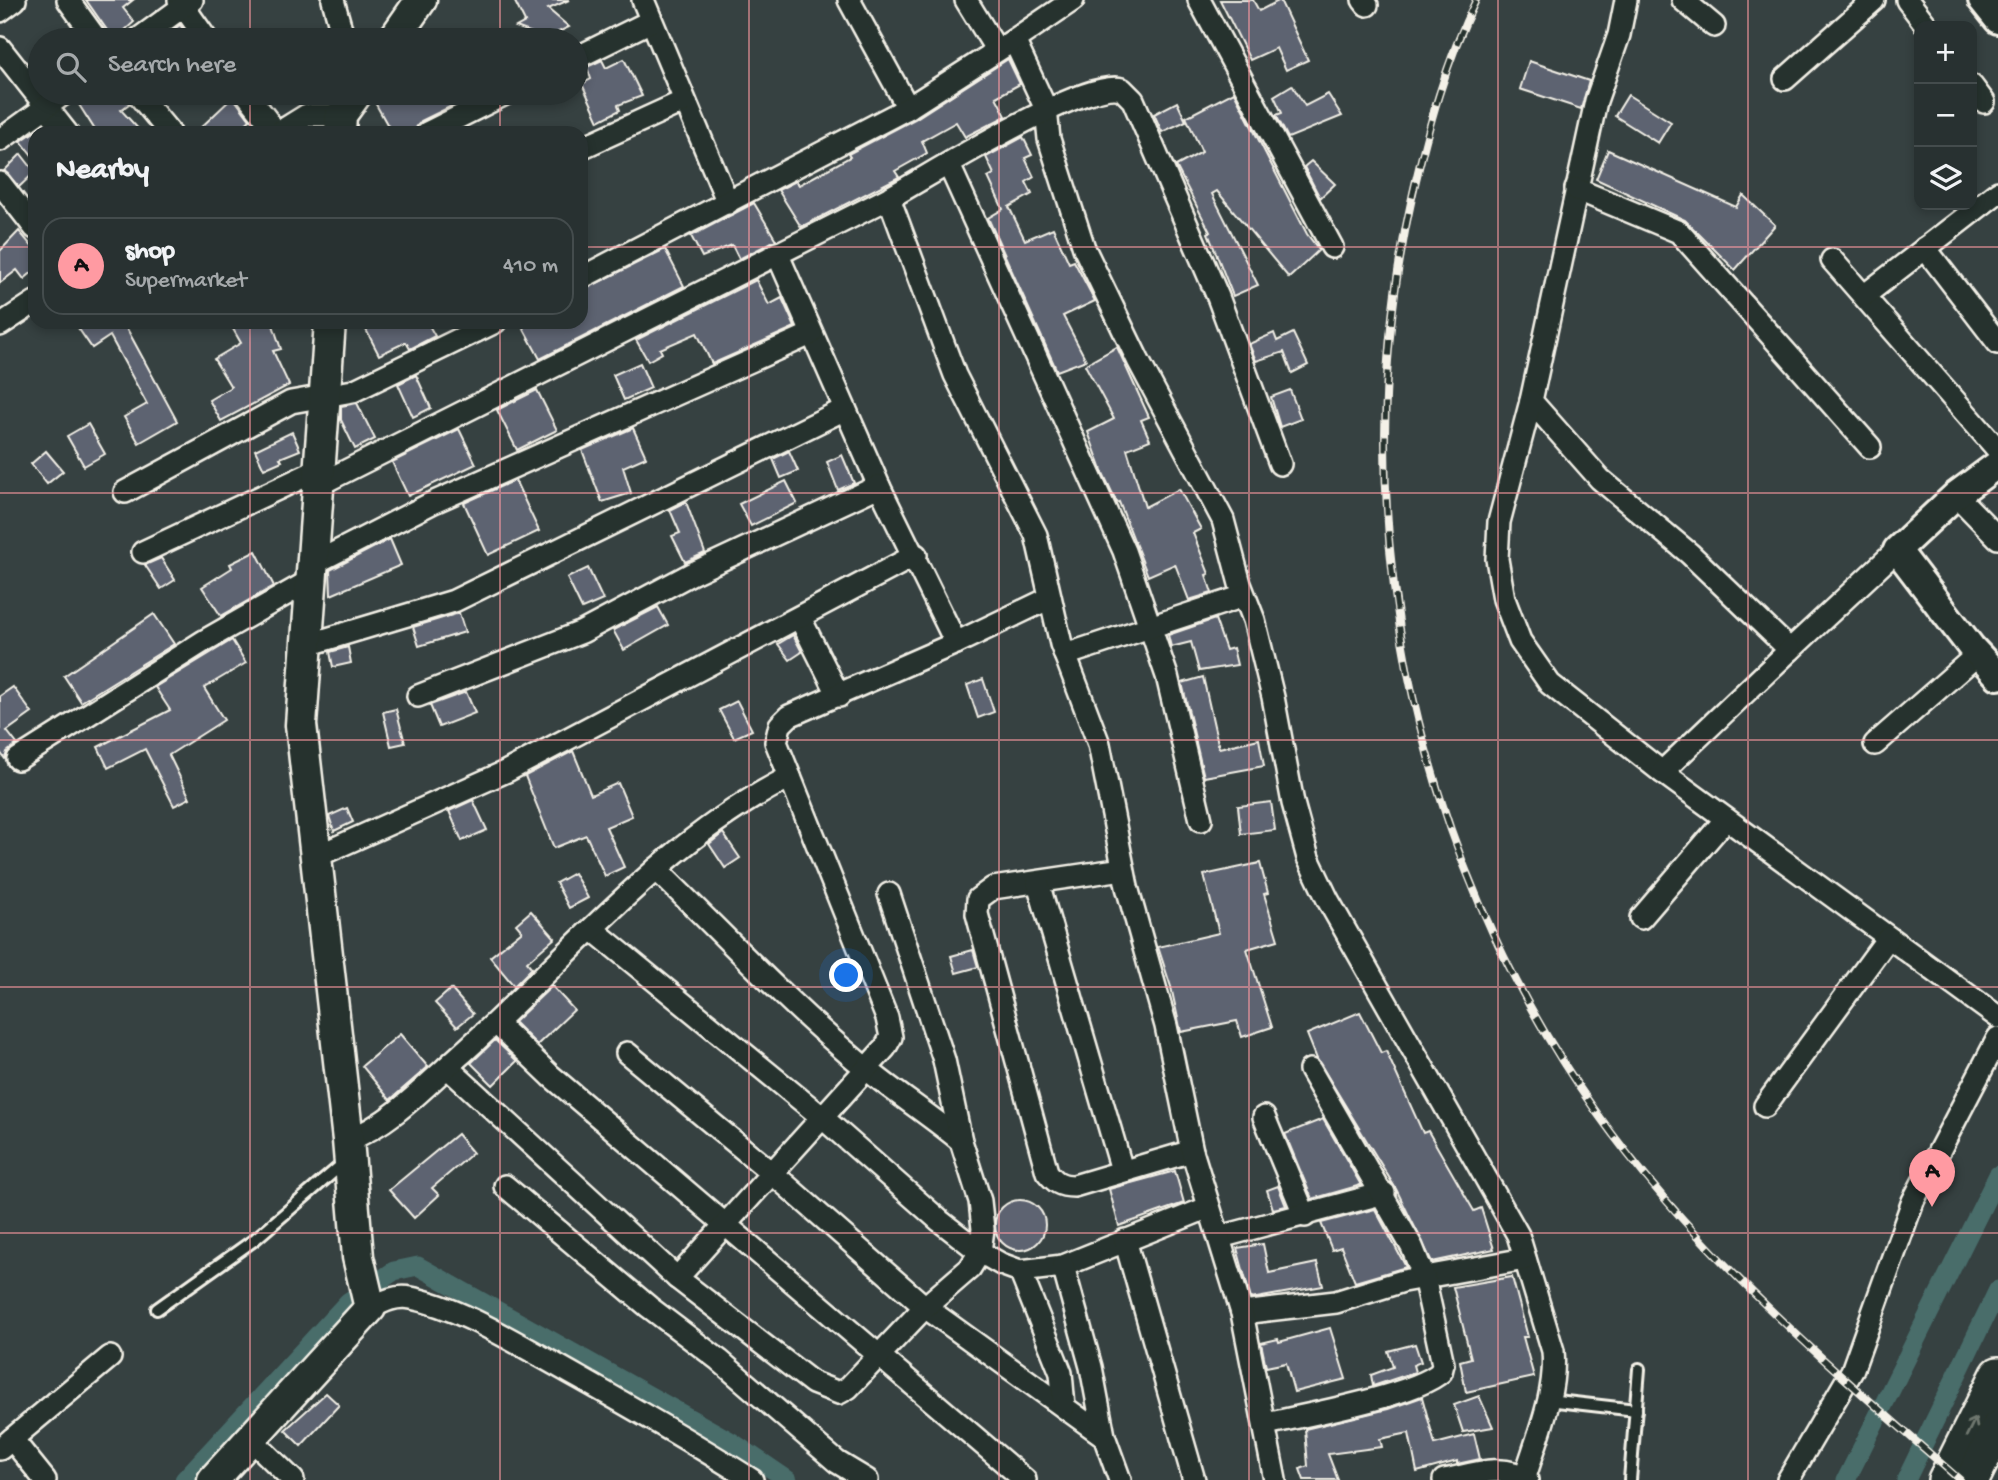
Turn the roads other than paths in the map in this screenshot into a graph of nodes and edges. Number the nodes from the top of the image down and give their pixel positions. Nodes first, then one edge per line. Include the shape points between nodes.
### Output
1 (15, 0) edge
2 (68, 0) edge
3 (333, 0) edge
4 (643, 0) edge
5 (849, 0) edge
6 (966, 0) edge
7 (1073, 0) edge
8 (1199, 0) edge
9 (1626, 0) edge
10 (1683, 0) edge
11 (1874, 0) edge
12 (1907, 0) edge
13 (1982, 0) edge
14 (185, 2) edge
15 (416, 3) edge
16 (0, 11) edge
17 (651, 20) junction
18 (1998, 20) edge
19 (1923, 21) edge
20 (1714, 26) dead end
21 (88, 28) edge
22 (152, 28) edge
23 (200, 28) edge
24 (341, 28) edge
25 (400, 28) edge
26 (1005, 45) junction
27 (0, 48) edge
28 (588, 52) edge
29 (1785, 79) dead end
30 (28, 83) edge
31 (684, 101) junction
32 (147, 105) edge
33 (255, 105) edge
34 (484, 105) edge
35 (47, 106) joint
36 (908, 107) junction
37 (1046, 109) junction
38 (346, 114) edge
39 (62, 126) edge
40 (164, 126) edge
41 (272, 126) edge
42 (289, 126) edge
43 (441, 126) edge
44 (0, 140) edge
45 (588, 145) edge
46 (949, 165) junction
47 (0, 183) edge
48 (1576, 189) junction
49 (1998, 192) edge
50 (889, 198) junction
51 (728, 204) junction
52 (28, 219) edge
53 (1332, 247) dead end
54 (1925, 248) junction
55 (777, 253) junction
56 (1832, 260) dead end
57 (588, 274) edge
58 (1865, 295) junction
59 (28, 306) edge
60 (2, 321) edge
61 (330, 329) edge
62 (481, 329) edge
63 (811, 334) junction
64 (1998, 343) edge
65 (326, 398) junction
66 (1531, 401) junction
67 (845, 409) junction
68 (1870, 447) dead end
69 (1998, 450) edge
70 (1280, 464) dead end
71 (1998, 464) edge
72 (319, 477) junction
73 (879, 486) junction
74 (125, 492) dead end
75 (1956, 495) junction
76 (1998, 538) edge
77 (1897, 550) junction
78 (143, 552) dead end
79 (916, 555) junction
80 (312, 572) junction
81 (1244, 596) junction
82 (1049, 597) junction
83 (800, 618) junction
84 (1150, 627) junction
85 (956, 643) junction
86 (307, 645) junction
87 (1790, 650) junction
88 (1978, 654) junction
89 (1065, 655) junction
90 (1998, 676) edge
91 (418, 696) dead end
92 (839, 696) junction
93 (1875, 744) dead end
94 (18, 759) dead end
95 (1662, 772) junction
96 (790, 777) junction
97 (1726, 819) junction
98 (1201, 820) dead end
99 (315, 857) junction
100 (656, 869) junction
101 (1123, 869) junction
102 (1038, 883) junction
103 (889, 894) dead end
104 (1641, 918) dead end
105 (592, 929) junction
106 (1888, 938) junction
107 (1998, 1017) edge
108 (496, 1023) junction
109 (1998, 1038) edge
110 (627, 1053) dead end
111 (447, 1067) junction
112 (866, 1069) junction
113 (1310, 1070) dead end
114 (1765, 1106) dead end
115 (823, 1118) junction
116 (1264, 1118) dead end
117 (961, 1141) junction
118 (349, 1149) junction
119 (1192, 1151) junction
120 (1122, 1170) junction
121 (771, 1172) junction
122 (505, 1185) dead end
123 (1384, 1193) junction
124 (1207, 1208) junction
125 (1305, 1216) junction
126 (724, 1225) junction
127 (1220, 1237) junction
128 (1125, 1240) junction
129 (980, 1252) junction
130 (1525, 1259) junction
131 (1063, 1266) junction
132 (1020, 1271) junction
133 (1424, 1277) junction
134 (677, 1278) junction
135 (368, 1294) junction
136 (925, 1307) junction
137 (157, 1309) dead end
138 (1242, 1313) junction
139 (880, 1355) junction
140 (110, 1357) dead end
141 (1639, 1369) dead end
142 (1998, 1374) edge
143 (1548, 1400) junction
144 (1064, 1407) junction
145 (1636, 1410) junction
146 (1265, 1424) junction
147 (1998, 1428) edge
148 (1104, 1436) junction
149 (251, 1440) junction
150 (6, 1444) edge
151 (1526, 1479) edge
152 (45, 1480) edge
153 (213, 1480) edge
154 (293, 1480) edge
155 (752, 1480) edge
156 (867, 1480) edge
157 (1025, 1480) edge
158 (1120, 1480) edge
159 (1194, 1480) edge
160 (1275, 1480) edge
161 (1444, 1480) edge
162 (1630, 1480) edge
163 (1788, 1480) edge
164 (1945, 1480) edge
165 (1972, 1480) edge

1 - 16 street
2 - 21 street
3 - 24 street
4 - 17 street
5 - 36 street
6 - 26 street
7 - 26 street
8 - 53 street
9 - 48 street
10 - 20 street
11 - 29 street
12 - 19 street
13 - 18 street
14 - 22 street
14 - 23 street
15 - 25 main road
17 - 28 street
17 - 31 street
26 - 36 street
26 - 37 street
27 - 30 street
31 - 45 street
31 - 51 street
32 - 40 street
33 - 41 street
34 - 43 street
35 - 39 street
35 - 44 street
36 - 51 street
37 - 46 street
37 - 70 street via 1115,87 1133,100 1218,297
37 - 81 street via 1049,139 1084,248 1223,520
38 - 42 street via 307,115
46 - 50 street
46 - 84 street via 1124,551
47 - 52 street
48 - 66 street
48 - 68 street via 1679,232
49 - 54 street
50 - 55 street
50 - 82 street via 955,375 1036,535
51 - 57 street
54 - 58 street
54 - 64 street
55 - 63 street
55 - 72 street
56 - 58 street
58 - 69 street
59 - 60 street
61 - 65 main road
62 - 65 street via 353,391
63 - 67 street
63 - 80 street via 432,503
65 - 72 main road
65 - 74 street via 291,402
66 - 87 street via 1600,479 1690,554
66 - 95 street via 1499,522 1497,559 1504,598 1520,641 1550,684
67 - 73 street
67 - 86 street via 454,601
71 - 75 street
72 - 78 street
72 - 80 main road
73 - 79 street
73 - 91 street via 691,574 582,632
75 - 76 street
75 - 77 street
77 - 87 street
77 - 88 street
79 - 83 street
79 - 85 street
80 - 86 main road
80 - 94 street
81 - 84 street
81 - 130 street via 1273,697 1308,858 1518,1235
82 - 85 street
82 - 89 street
83 - 92 street
83 - 99 street via 507,771
84 - 89 street
84 - 98 street via 1167,676
85 - 92 street
86 - 99 main road via 301,725
87 - 95 street
88 - 90 street
88 - 93 street
89 - 101 street via 1098,744
92 - 96 street via 789,716 780,725 776,742
95 - 97 street
96 - 100 street via 758,793
96 - 112 street via 887,1018 888,1043
97 - 104 street
97 - 106 street
99 - 118 main road
100 - 105 street
100 - 112 street
101 - 102 street
101 - 119 street via 1166,1026
102 - 120 street
102 - 120 street via 993,888 983,893 976,906 1047,1172 1061,1186 1074,1186
103 - 117 street via 944,1060
105 - 108 street
105 - 115 street
106 - 107 street
106 - 114 street
108 - 111 street
108 - 126 street
109 - 163 street via 1913,1201 1852,1371
110 - 121 street
111 - 118 street
111 - 134 street
112 - 115 street
112 - 117 street
113 - 123 street
115 - 121 street
115 - 129 street
116 - 125 street
117 - 129 street via 980,1201
118 - 135 main road via 358,1257
118 - 137 lane via 254,1240
119 - 120 street
119 - 124 street
121 - 126 street
121 - 136 street
122 - 156 street via 837,1462
123 - 125 street
123 - 133 street
124 - 127 street
124 - 128 street
125 - 127 street
126 - 134 street
126 - 139 street
127 - 138 street
128 - 131 street
128 - 159 street
129 - 132 street
129 - 136 street via 959,1279
130 - 133 street
130 - 143 street via 1553,1351 1555,1369
131 - 132 street
131 - 148 street via 1091,1367
132 - 144 street via 1061,1373
133 - 138 street via 1336,1302
133 - 146 street via 1443,1354 1441,1372 1424,1383
134 - 139 street via 830,1392 848,1388
135 - 149 main road
135 - 155 street via 435,1304 515,1342 681,1434
136 - 139 street
136 - 144 street
138 - 146 street
139 - 157 street
140 - 150 street
141 - 145 lane
164 -> 142 main road
143 - 145 lane
143 - 151 street
144 - 148 street
145 - 162 lane
146 - 160 street
147 - 165 main road
148 - 158 street
149 - 153 main road
149 - 154 street
150 - 152 street
151 - 161 street via 1509,1471

